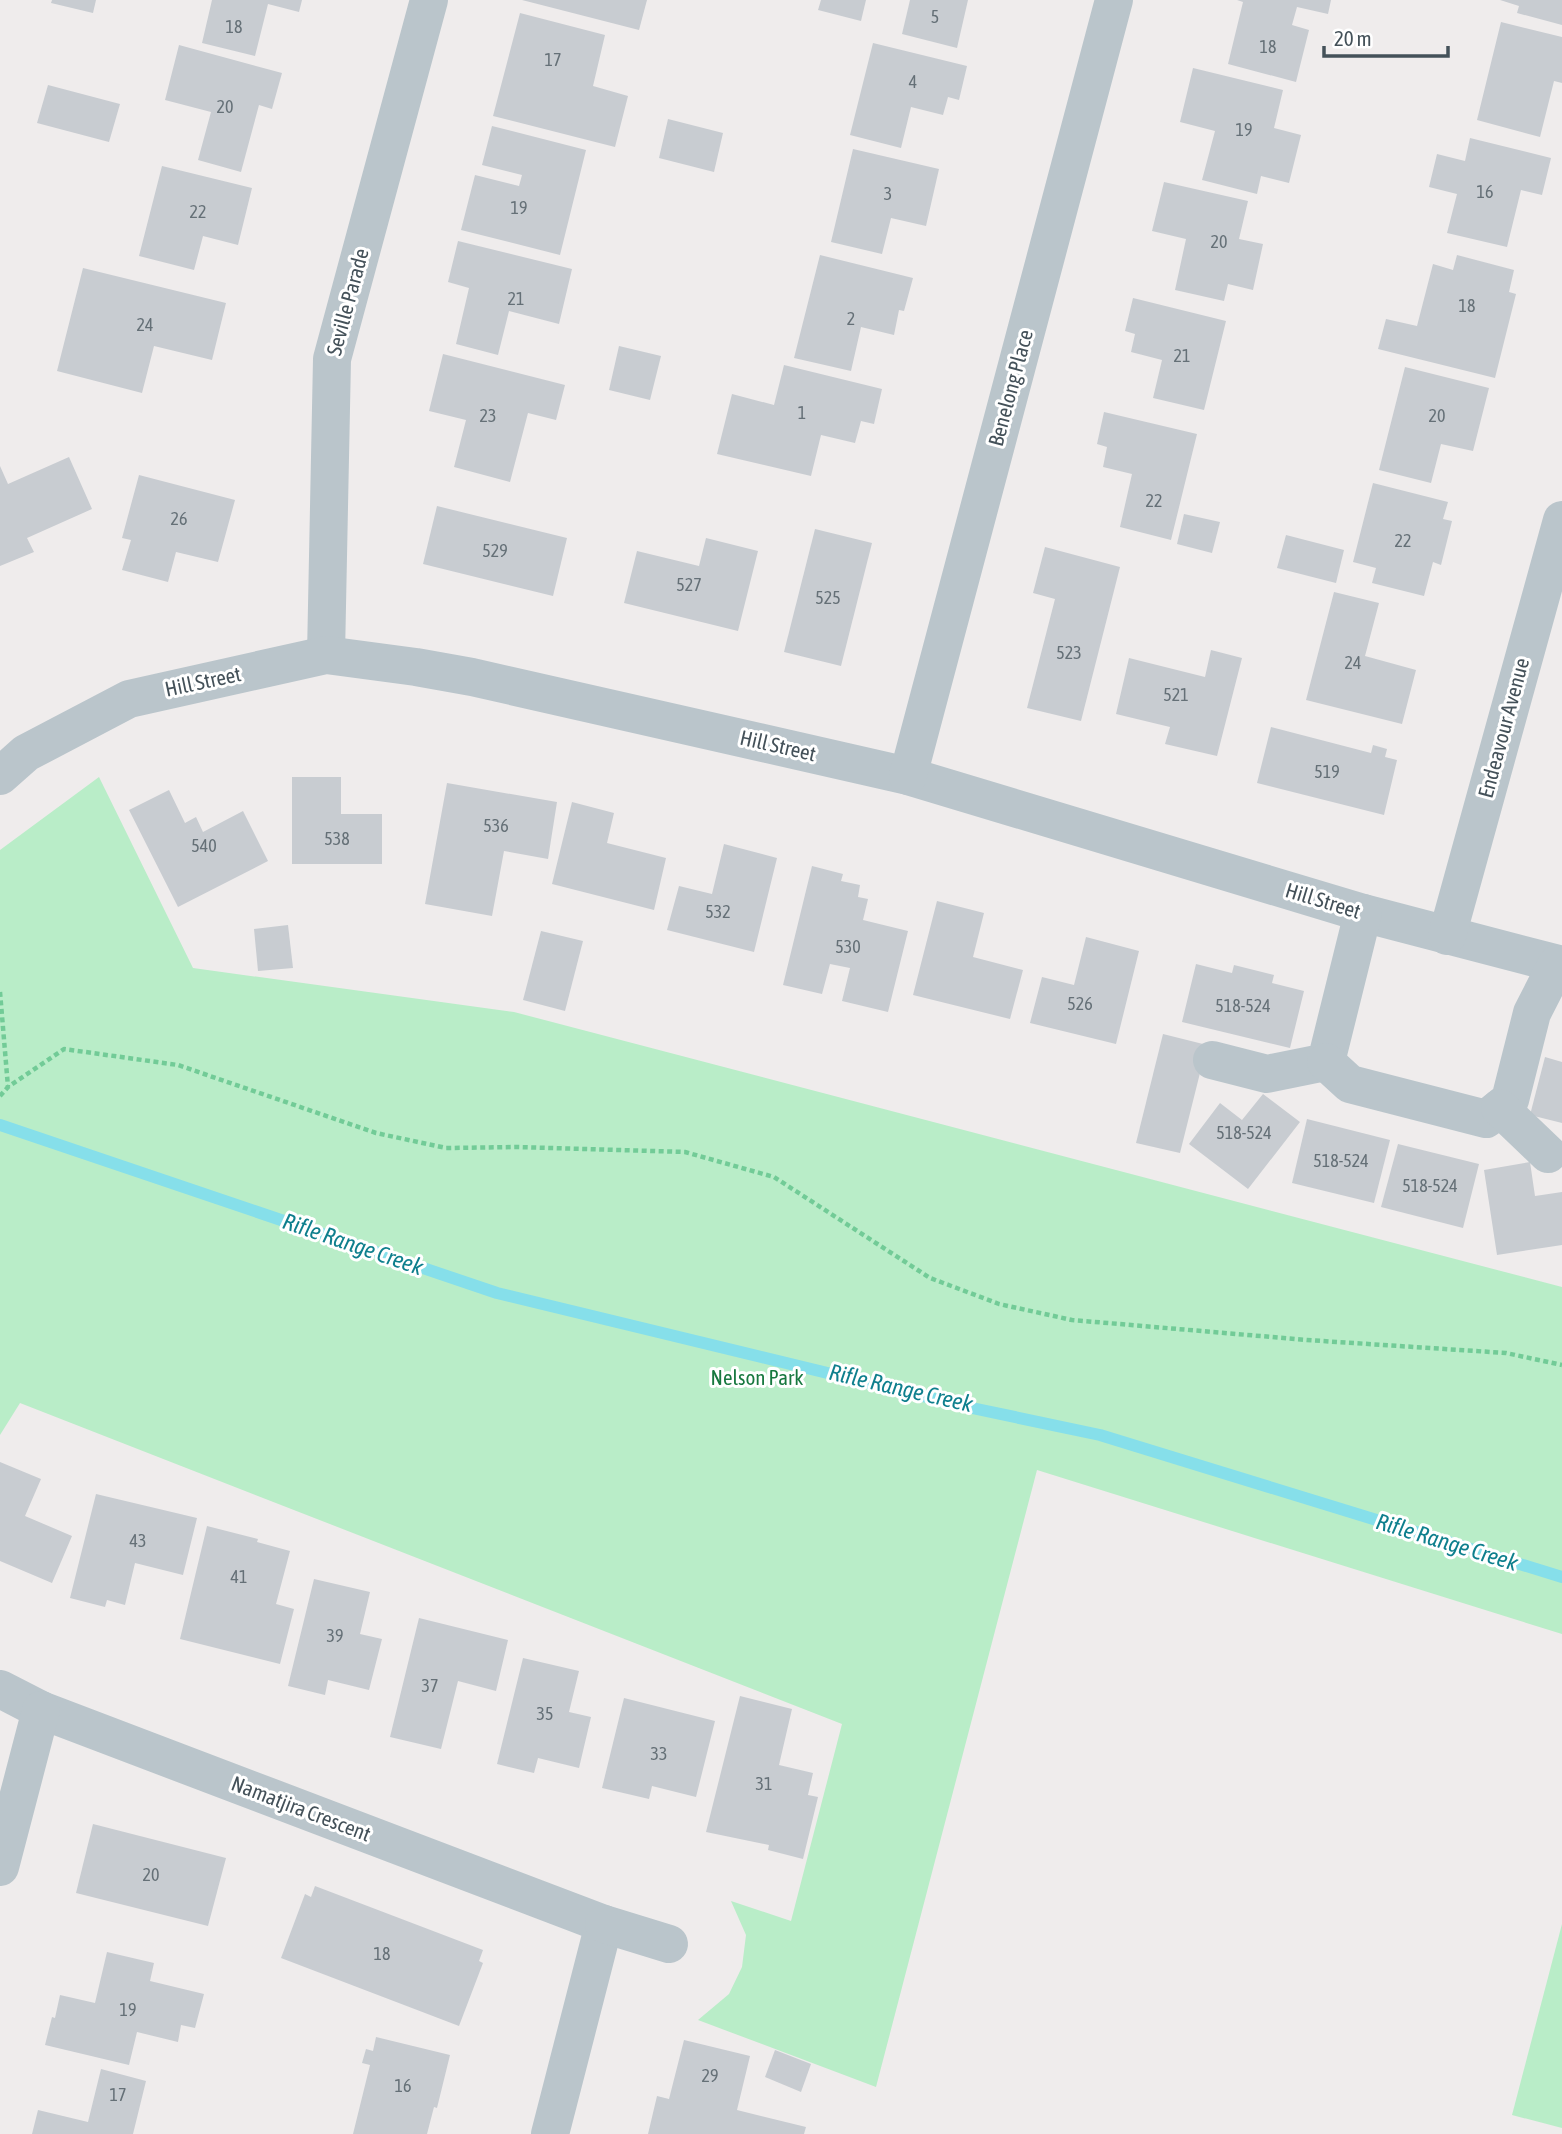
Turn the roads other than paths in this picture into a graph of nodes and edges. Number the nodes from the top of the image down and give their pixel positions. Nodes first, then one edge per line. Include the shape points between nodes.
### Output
1 (429, 0) edge
2 (1114, 0) edge
3 (1562, 520) edge
4 (326, 655) junction
5 (908, 775) junction
6 (0, 776) edge
7 (1363, 913) junction
8 (1447, 936) junction
9 (1560, 965) edge
10 (1212, 1060) dead end
11 (1326, 1062) junction
12 (1500, 1108) junction
13 (1548, 1154) dead end
14 (0, 1689) edge
15 (41, 1710) junction
16 (0, 1867) edge
17 (604, 1924) junction
18 (669, 1944) dead end
19 (550, 2134) edge

1 - 4 street, Seville Parade via 332,359
2 - 5 street, Benelong Place
3 - 8 street, Endeavour Avenue
4 - 5 street, Hill Street via 472,677
4 - 6 street, Hill Street via 129,699 26,753
5 - 7 street, Hill Street
7 - 8 street, Hill Street
7 - 11 street
8 - 9 street, Hill Street
9 - 12 street via 1532,1013 1510,1100
10 - 11 street via 1267,1074
11 - 12 street via 1350,1084 1486,1119
12 - 13 street
14 - 15 street, Namatjira Crescent
15 - 16 street
15 - 17 street, Namatjira Crescent
17 - 18 street, Namatjira Crescent
17 - 19 street

